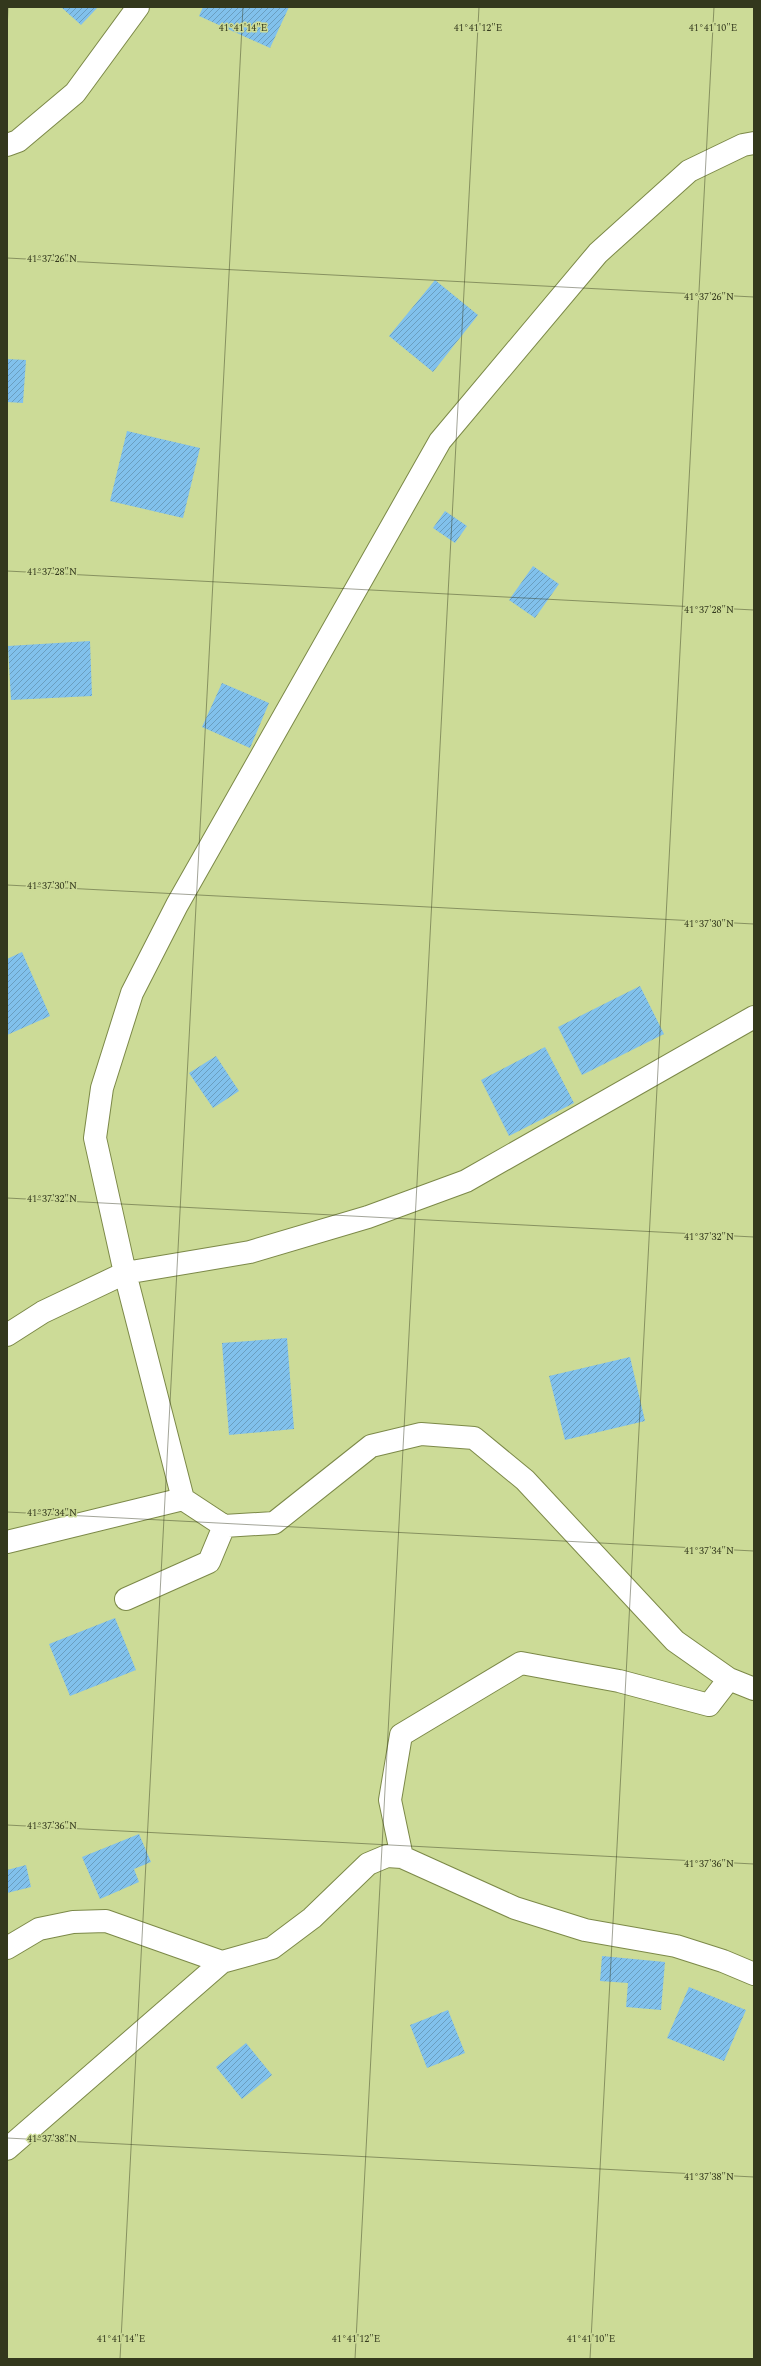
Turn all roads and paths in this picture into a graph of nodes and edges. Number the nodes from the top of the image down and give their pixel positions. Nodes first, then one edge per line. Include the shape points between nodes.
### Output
1 (138, 7) edge
2 (754, 143) edge
3 (7, 145) edge
4 (754, 1017) edge
5 (125, 1273) junction
6 (7, 1335) edge
7 (183, 1499) junction
8 (224, 1526) junction
9 (7, 1542) edge
10 (126, 1599) dead end
11 (729, 1679) junction
12 (754, 1689) edge
13 (402, 1856) junction
14 (7, 1948) edge
15 (222, 1962) junction
16 (754, 1974) edge
17 (7, 2149) edge

1 - 3 street via 75,93 18,141
2 - 5 street via 743,145 689,171 598,253 440,441 177,905 132,993 102,1088 94,1138
4 - 5 street via 466,1181 368,1217 250,1252
5 - 6 street via 43,1312
5 - 7 street
7 - 8 street
7 - 9 street
8 - 10 street via 209,1562
8 - 11 street via 274,1523 371,1446 422,1434 474,1438 525,1480 675,1641
11 - 12 street
11 - 13 street via 709,1705 619,1681 521,1663 401,1735 390,1800
13 - 15 street via 387,1856 368,1864 312,1918 272,1948
13 - 16 street via 515,1908 585,1930 676,1946
14 - 15 street via 39,1930 73,1922 106,1921
15 - 17 street

